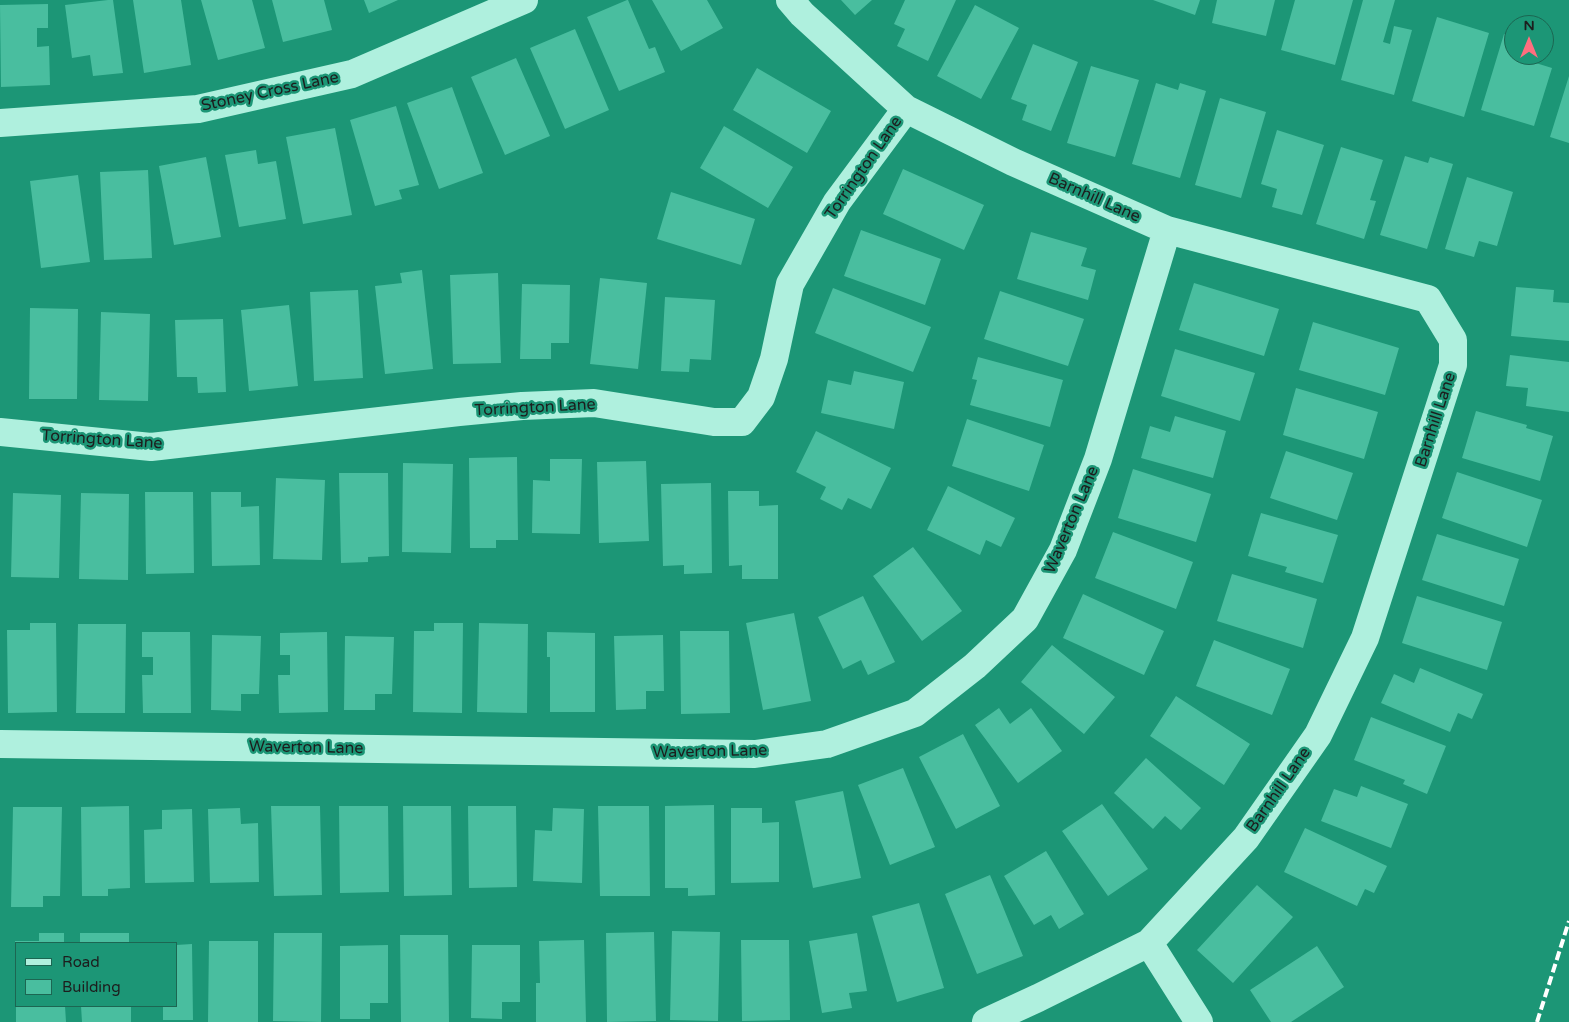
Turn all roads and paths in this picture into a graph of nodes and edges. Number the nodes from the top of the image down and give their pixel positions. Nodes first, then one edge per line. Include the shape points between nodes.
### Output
1 (524, 0) edge
2 (790, 0) edge
3 (906, 109) junction
4 (0, 123) edge
5 (1167, 230) junction
6 (0, 432) edge
7 (0, 744) edge
8 (1149, 943) junction
9 (986, 1022) edge
10 (1199, 1022) edge

1 - 4 street, Stoney Cross Lane via 352,74 198,109
2 - 3 street, Barnhill Lane
3 - 5 street, Barnhill Lane via 1013,162
3 - 6 street, Torrington Lane via 837,202 790,284 774,359 761,397 742,422 714,422 594,403 459,412 151,446
5 - 7 street, Waverton Lane via 1098,459 1063,550 1025,619 975,666 915,713 827,744 755,754
5 - 8 street, Barnhill Lane via 1428,299 1453,340 1453,365 1365,638 1318,735 1246,838
8 - 9 street, Barnhill Lane
8 - 10 street

